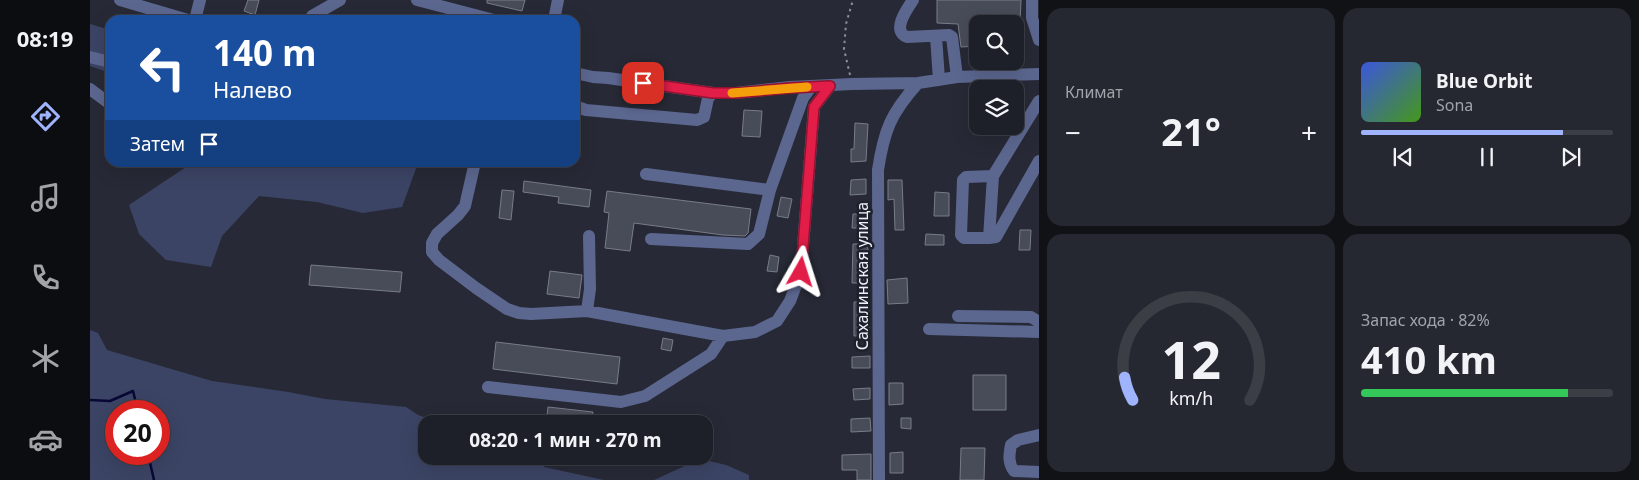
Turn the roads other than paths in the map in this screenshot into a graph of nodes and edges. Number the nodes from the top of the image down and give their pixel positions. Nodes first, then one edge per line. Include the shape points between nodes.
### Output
1 (120, 0) edge
2 (200, 0) edge
3 (340, 0) edge
4 (417, 0) edge
5 (558, 0) edge
6 (913, 0) edge
7 (1032, 0) edge
8 (171, 15) edge
9 (196, 15) edge
10 (314, 15) edge
11 (475, 15) edge
12 (555, 15) edge
13 (936, 36) junction
14 (1039, 40) edge
15 (90, 57) edge
16 (105, 61) edge
17 (580, 74) edge
18 (1039, 74) edge
19 (957, 77) junction
20 (939, 80) junction
21 (918, 83) junction
22 (830, 86) junction
23 (811, 87) junction
24 (90, 89) edge
25 (713, 93) junction
26 (105, 100) edge
27 (1039, 101) edge
28 (580, 108) edge
29 (1039, 161) edge
30 (474, 167) edge
31 (646, 174) dead end
32 (992, 176) junction
33 (770, 190) junction
34 (589, 236) dead end
35 (989, 238) junction
36 (651, 239) dead end
37 (586, 311) junction
38 (958, 316) dead end
39 (1039, 322) edge
40 (929, 329) dead end
41 (1039, 332) edge
42 (723, 336) junction
43 (488, 387) dead end
44 (1039, 435) edge
45 (1039, 472) edge
46 (879, 480) edge

1 - 8 street
2 - 9 street
3 - 10 street
4 - 11 street
5 - 12 street
6 - 13 street via 899,27 900,32 907,37
7 - 14 street via 1032,18
13 - 19 street via 952,37
13 - 20 street
15 - 16 street
17 - 25 street
18 - 19 street
19 - 20 street
20 - 21 street
21 - 22 street
21 - 46 street, Сахалинская улица via 889,121 878,170
22 - 23 street
22 - 42 street via 814,107 801,272 790,301 777,322 755,332
23 - 25 street
23 - 33 street via 803,98
24 - 26 street
25 - 28 street via 708,98 704,117 697,120
27 - 32 street
29 - 35 street via 996,237
30 - 37 street via 465,206 432,243 432,252 438,260 507,309 531,314
31 - 33 street
32 - 35 street
32 - 35 street via 966,176 963,180 961,235 964,238
33 - 36 street via 759,234 748,244
34 - 37 street via 590,289
37 - 42 street
38 - 39 street via 1030,317
40 - 41 street
42 - 43 street via 710,354 645,396 621,402
44 - 45 street via 1010,445 1009,456 1014,471

